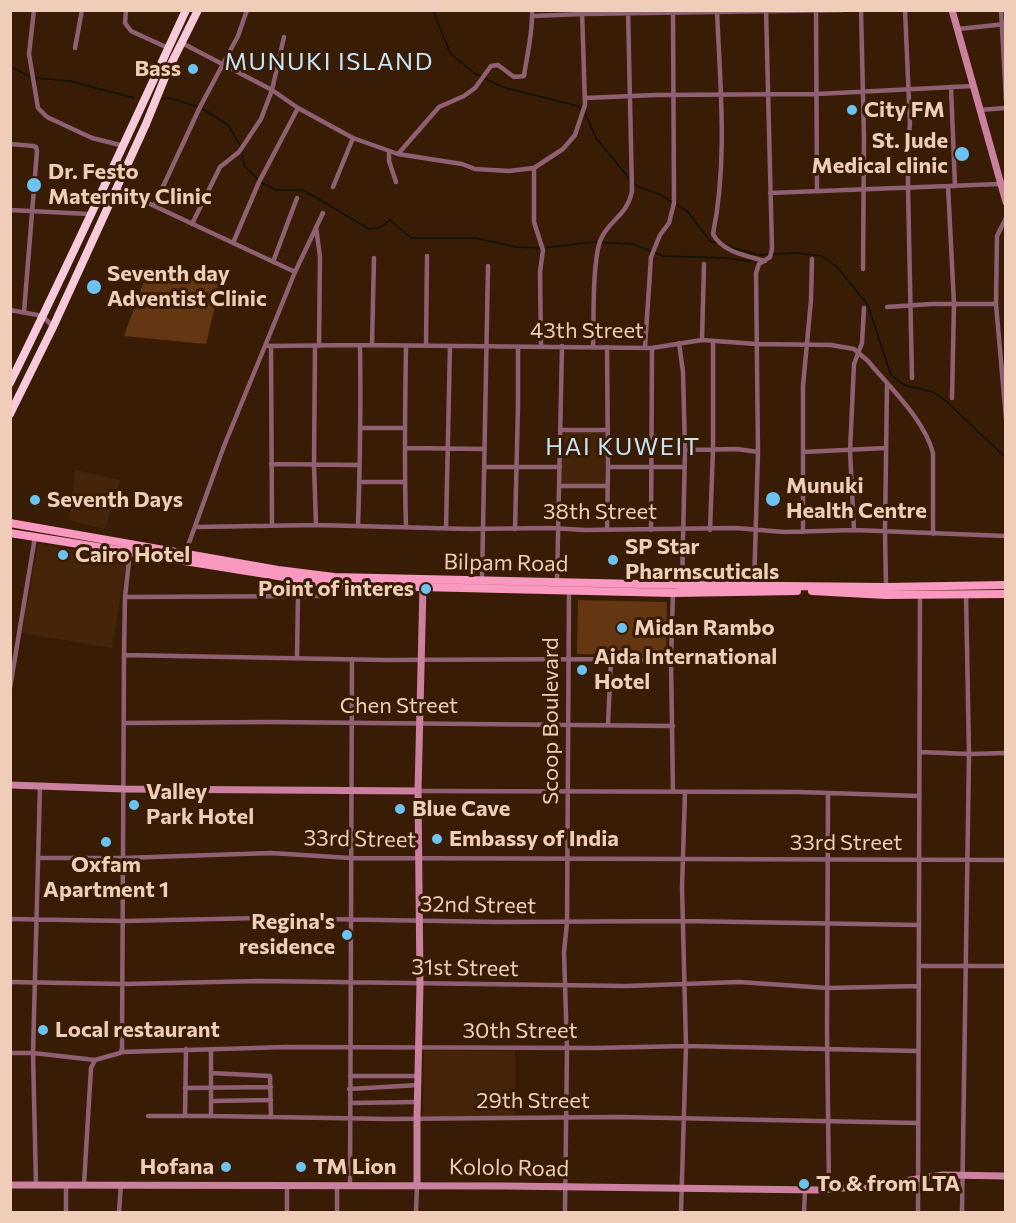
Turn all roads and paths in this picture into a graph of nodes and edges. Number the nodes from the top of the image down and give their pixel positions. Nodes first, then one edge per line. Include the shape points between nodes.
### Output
1 (34, 10) edge
2 (82, 10) edge
3 (126, 10) edge
4 (186, 10) edge
5 (198, 10) edge
6 (247, 10) edge
7 (842, 10) edge
8 (861, 10) edge
9 (905, 10) edge
10 (952, 10) edge
11 (1001, 10) edge
12 (717, 11) edge
13 (766, 11) edge
14 (816, 11) edge
15 (582, 12) edge
16 (628, 12) edge
17 (673, 12) edge
18 (532, 13) edge
19 (1003, 24) edge
20 (958, 29) junction
21 (284, 37) dead end
22 (182, 43) junction
23 (75, 48) dead end
24 (168, 48) junction
25 (223, 64) junction
26 (973, 86) junction
27 (951, 87) junction
28 (272, 90) junction
29 (908, 90) junction
30 (862, 92) junction
31 (675, 94) junction
32 (720, 94) junction
33 (768, 94) junction
34 (817, 94) junction
35 (629, 96) junction
36 (585, 98) junction
37 (1005, 100) edge
38 (298, 108) junction
39 (1005, 108) edge
40 (979, 110) junction
41 (353, 138) junction
42 (10, 144) edge
43 (124, 146) junction
44 (389, 151) junction
45 (398, 154) junction
46 (534, 168) junction
47 (396, 182) dead end
48 (999, 184) junction
49 (948, 186) junction
50 (955, 186) junction
51 (333, 187) dead end
52 (909, 187) junction
53 (116, 188) junction
54 (817, 190) junction
55 (863, 190) junction
56 (770, 193) junction
57 (1005, 197) edge
58 (297, 198) dead end
59 (154, 206) junction
60 (10, 210) edge
61 (32, 212) junction
62 (323, 213) dead end
63 (89, 214) junction
64 (1005, 218) edge
65 (192, 224) junction
66 (316, 227) junction
67 (233, 243) junction
68 (427, 256) dead end
69 (374, 258) dead end
70 (812, 259) dead end
71 (765, 261) junction
72 (273, 262) junction
73 (704, 264) dead end
74 (488, 266) dead end
75 (863, 269) dead end
76 (295, 272) junction
77 (954, 304) junction
78 (996, 304) junction
79 (910, 305) junction
80 (887, 307) dead end
81 (864, 308) dead end
82 (10, 310) edge
83 (24, 312) junction
84 (43, 316) junction
85 (53, 327) junction
86 (702, 340) junction
87 (713, 342) junction
88 (679, 343) junction
89 (756, 344) junction
90 (808, 344) junction
91 (360, 345) junction
92 (372, 345) junction
93 (268, 346) junction
94 (317, 346) junction
95 (406, 346) junction
96 (426, 346) junction
97 (450, 346) junction
98 (487, 346) junction
99 (541, 346) junction
100 (562, 346) junction
101 (518, 347) junction
102 (593, 347) junction
103 (607, 347) junction
104 (645, 347) junction
105 (652, 348) junction
106 (859, 352) junction
107 (912, 378) dead end
108 (10, 383) edge
109 (887, 384) junction
110 (952, 399) dead end
111 (10, 414) edge
112 (1005, 419) edge
113 (361, 428) junction
114 (404, 428) junction
115 (561, 430) junction
116 (608, 430) junction
117 (406, 448) junction
118 (447, 448) junction
119 (485, 448) junction
120 (886, 448) junction
121 (685, 450) junction
122 (713, 450) junction
123 (850, 451) junction
124 (758, 452) junction
125 (803, 452) junction
126 (271, 464) junction
127 (314, 465) junction
128 (358, 465) junction
129 (484, 467) junction
130 (517, 467) junction
131 (560, 467) junction
132 (608, 467) junction
133 (652, 467) junction
134 (685, 467) junction
135 (359, 482) junction
136 (405, 482) junction
137 (560, 486) junction
138 (607, 486) junction
139 (10, 522) edge
140 (272, 525) junction
141 (316, 525) junction
142 (358, 526) junction
143 (406, 526) junction
144 (195, 527) junction
145 (446, 528) junction
146 (483, 529) junction
147 (515, 529) junction
148 (559, 529) junction
149 (684, 529) junction
150 (757, 529) junction
151 (607, 530) junction
152 (651, 530) junction
153 (710, 530) junction
154 (854, 530) junction
155 (885, 531) junction
156 (10, 532) edge
157 (803, 532) junction
158 (933, 534) junction
159 (36, 536) junction
160 (1005, 536) edge
161 (130, 552) junction
162 (184, 557) junction
163 (557, 582) junction
164 (334, 585) junction
165 (482, 585) junction
166 (682, 585) junction
167 (1005, 585) edge
168 (423, 586) junction
169 (754, 586) junction
170 (569, 590) junction
171 (886, 591) junction
172 (673, 593) junction
173 (920, 594) junction
174 (966, 594) junction
175 (1005, 594) edge
176 (298, 596) junction
177 (125, 597) junction
178 (124, 655) junction
179 (297, 657) junction
180 (352, 659) junction
181 (422, 659) junction
182 (568, 659) junction
183 (611, 659) junction
184 (671, 661) junction
185 (12, 673) edge
186 (10, 688) edge
187 (124, 723) junction
188 (352, 723) junction
189 (419, 723) junction
190 (567, 724) junction
191 (608, 724) junction
192 (673, 726) junction
193 (920, 752) junction
194 (1005, 753) edge
195 (969, 754) junction
196 (10, 785) edge
197 (40, 786) junction
198 (124, 789) junction
199 (350, 791) junction
200 (418, 791) junction
201 (673, 792) junction
202 (567, 793) junction
203 (685, 793) junction
204 (828, 793) junction
205 (920, 796) junction
206 (418, 857) junction
207 (39, 858) junction
208 (123, 858) junction
209 (350, 858) junction
210 (567, 858) junction
211 (683, 859) junction
212 (828, 860) junction
213 (919, 860) junction
214 (967, 860) junction
215 (1005, 860) edge
216 (10, 919) edge
217 (351, 919) junction
218 (36, 920) junction
219 (418, 920) junction
220 (124, 921) junction
221 (683, 921) junction
222 (567, 923) junction
223 (828, 924) junction
224 (919, 925) junction
225 (919, 966) junction
226 (966, 966) junction
227 (1005, 966) edge
228 (10, 982) edge
229 (36, 983) junction
230 (350, 983) junction
231 (124, 984) junction
232 (420, 984) junction
233 (685, 984) junction
234 (565, 986) junction
235 (919, 986) junction
236 (827, 988) junction
237 (686, 1046) junction
238 (350, 1047) junction
239 (419, 1047) junction
240 (567, 1048) junction
241 (186, 1049) junction
242 (211, 1049) junction
243 (827, 1049) junction
244 (918, 1051) junction
245 (122, 1052) junction
246 (10, 1053) edge
247 (33, 1053) junction
248 (95, 1060) junction
249 (211, 1073) junction
250 (350, 1076) junction
251 (419, 1076) junction
252 (419, 1085) junction
253 (211, 1087) junction
254 (270, 1087) junction
255 (185, 1088) junction
256 (349, 1089) junction
257 (270, 1100) junction
258 (211, 1101) junction
259 (350, 1102) junction
260 (418, 1102) junction
261 (148, 1116) dead end
262 (185, 1116) junction
263 (211, 1116) junction
264 (271, 1117) junction
265 (351, 1118) junction
266 (417, 1118) junction
267 (565, 1118) junction
268 (683, 1119) junction
269 (829, 1121) junction
270 (918, 1123) junction
271 (964, 1174) junction
272 (1005, 1176) edge
273 (918, 1179) junction
274 (84, 1184) junction
275 (121, 1184) junction
276 (10, 1185) edge
277 (36, 1185) junction
278 (66, 1185) junction
279 (417, 1185) junction
280 (287, 1186) junction
281 (336, 1187) junction
282 (350, 1187) junction
283 (565, 1187) junction
284 (681, 1187) junction
285 (829, 1189) junction
286 (805, 1190) junction
287 (66, 1212) edge
288 (119, 1212) edge
289 (287, 1212) edge
290 (337, 1212) edge
291 (416, 1212) edge
292 (565, 1212) edge
293 (681, 1212) edge
294 (804, 1212) edge
295 (918, 1212) edge
296 (962, 1212) edge

1 - 43 street via 28,54 38,108 47,117 83,134
2 - 23 street
3 - 24 street via 125,23 131,31
4 - 24 highway
5 - 22 highway
6 - 25 street
7 - 14 street
8 - 30 street
9 - 29 street
10 - 20 street
11 - 19 street
12 - 13 street
12 - 17 street
12 - 32 street
13 - 14 street
13 - 33 street
14 - 34 street
15 - 16 street
15 - 18 street
15 - 36 street
16 - 17 street
16 - 35 street
17 - 31 street
18 - 45 street via 524,76 514,77 498,65 492,66 475,88 439,107
19 - 20 street
19 - 37 street
20 - 26 street
21 - 28 street
22 - 25 street
22 - 53 highway
24 - 43 highway
25 - 28 street
25 - 59 street
26 - 27 street
26 - 40 street
27 - 29 street
27 - 50 street
28 - 38 street
28 - 65 street via 261,119 239,152 220,167
29 - 30 street
29 - 52 street
30 - 34 street
30 - 55 street
31 - 32 street
31 - 35 street
31 - 104 street via 674,203 669,223 651,257
32 - 33 street
32 - 71 street via 720,196 713,234 729,249
33 - 34 street
33 - 56 street
34 - 54 street
35 - 36 street
35 - 102 street via 632,191 625,211 600,243
36 - 46 street via 575,135 563,149
38 - 41 street
38 - 67 street via 259,182
39 - 40 street
40 - 48 street
41 - 44 street
41 - 51 street
42 - 61 street via 36,147
43 - 63 highway
44 - 45 street
44 - 47 street
45 - 46 street via 475,169
46 - 99 street via 534,222 542,248
48 - 50 street
48 - 57 street
49 - 50 street
49 - 52 street
49 - 77 street
52 - 55 street
52 - 79 street
53 - 59 street
53 - 85 highway
54 - 55 street
54 - 56 street
55 - 75 street
56 - 71 street via 771,249
58 - 72 street
59 - 65 street
60 - 61 street
61 - 63 street
61 - 83 street
62 - 66 street
63 - 84 highway
64 - 78 street via 997,236
65 - 67 street
66 - 76 street
66 - 94 street via 320,257
67 - 72 street
68 - 96 street
69 - 92 street
70 - 90 street
71 - 89 street via 756,273
72 - 76 street
73 - 86 street
74 - 98 street
76 - 93 street
77 - 78 street
77 - 79 street
77 - 110 street
78 - 112 street
79 - 80 street
79 - 107 street
81 - 106 street
82 - 83 street
83 - 84 street
84 - 85 street
84 - 108 highway
85 - 111 highway
86 - 87 street, 43th Street
86 - 88 street, 43th Street
87 - 89 street, 43th Street
87 - 122 street
88 - 105 street, 43th Street
88 - 121 street
89 - 90 street, 43th Street
89 - 124 street
90 - 106 street, 43th Street
90 - 125 street via 803,387
91 - 92 street, 43th Street
91 - 94 street, 43th Street
91 - 113 street
92 - 95 street, 43th Street
93 - 94 street, 43th Street
93 - 126 street
93 - 144 street via 224,446
94 - 127 street
95 - 96 street, 43th Street
95 - 114 street
96 - 97 street, 43th Street
97 - 98 street, 43th Street
97 - 118 street
98 - 101 street, 43th Street
98 - 119 street
99 - 100 street, 43th Street
99 - 101 street, 43th Street
100 - 102 street, 43th Street
100 - 115 street
101 - 130 street
102 - 103 street, 43th Street
103 - 104 street, 43th Street
103 - 116 street
104 - 105 street, 43th Street
105 - 133 street
106 - 109 street
106 - 123 street via 854,364
109 - 120 street
109 - 158 street via 930,442
113 - 114 street
113 - 128 street
114 - 117 street
115 - 116 street
115 - 131 street
116 - 132 street
117 - 118 street
117 - 136 street
118 - 119 street
118 - 145 street
119 - 129 street
120 - 123 street
120 - 155 street
121 - 122 street
121 - 134 street
122 - 124 street
122 - 153 street
123 - 125 street
123 - 154 street
124 - 150 street
125 - 157 street
126 - 127 street
126 - 140 street
127 - 128 street
127 - 141 street
128 - 135 street
129 - 130 street
129 - 146 street
130 - 131 street
130 - 147 street
131 - 137 street
132 - 133 street
132 - 138 street
133 - 134 street
133 - 152 street
134 - 149 street
135 - 136 street
135 - 142 street
136 - 143 street
137 - 138 street
137 - 148 street
138 - 151 street
139 - 162 main road, Bilpam Road
140 - 141 street, 38th Street
140 - 144 street, 38th Street
141 - 142 street, 38th Street
142 - 143 street, 38th Street
143 - 145 street, 38th Street
144 - 162 street
145 - 146 street, 38th Street
146 - 147 street, 38th Street
146 - 165 street
147 - 148 street, 38th Street
148 - 151 street, 38th Street
148 - 163 street
149 - 152 street, 38th Street
149 - 153 street, 38th Street
149 - 166 street
150 - 153 street, 38th Street
150 - 157 street, 38th Street
150 - 169 street
151 - 152 street, 38th Street
154 - 155 street, 38th Street
154 - 157 street, 38th Street
155 - 158 street, 38th Street
155 - 171 street
156 - 159 main road, Bilpam Road
158 - 160 street, 38th Street
159 - 161 main road, Bilpam Road
159 - 185 street
161 - 162 main road, Bilpam Road
161 - 177 street
162 - 164 main road, Bilpam Road
162 - 165 main road, Bilpam Road via 334,577
163 - 165 main road, Bilpam Road
163 - 166 main road, Bilpam Road
164 - 168 main road, Bilpam Road
164 - 176 street via 320,596
165 - 168 main road, Bilpam Road
165 - 170 main road, Bilpam Road
166 - 169 main road, Bilpam Road
167 - 171 main road, Bilpam Road
168 - 181 street
169 - 171 main road, Bilpam Road
170 - 172 main road, Bilpam Road
170 - 182 street, Scoop Boulevard
171 - 172 main road, Bilpam Road
171 - 173 main road, Bilpam Road
172 - 184 street
173 - 174 main road, Bilpam Road
173 - 193 street
174 - 175 main road, Bilpam Road
174 - 195 street
176 - 177 street
176 - 179 street
177 - 178 street
178 - 179 street
178 - 187 street
179 - 180 street
180 - 181 street
180 - 188 street
181 - 182 street
181 - 189 street
182 - 183 street
182 - 190 street, Scoop Boulevard
183 - 184 street
183 - 191 street
184 - 192 street
185 - 186 street
187 - 188 street, Chen Street
187 - 198 street
188 - 189 street, Chen Street
188 - 199 street
189 - 190 street, Chen Street
189 - 200 street
190 - 191 street, Chen Street
190 - 202 street, Scoop Boulevard
191 - 192 street, Chen Street
192 - 201 street
193 - 195 street
193 - 205 street
194 - 195 street
195 - 214 street
196 - 197 street
197 - 198 street
197 - 207 street
198 - 199 street
198 - 208 street
199 - 200 street
199 - 209 street
200 - 202 street
200 - 206 street
201 - 202 street
201 - 203 street
202 - 210 street, Scoop Boulevard
203 - 204 street
203 - 211 street
204 - 205 street
204 - 212 street
205 - 213 street
206 - 209 street, 33rd Street
206 - 210 street, 33rd Street
206 - 219 street
207 - 208 street, 33rd Street
207 - 218 street
208 - 209 street, 33rd Street via 271,853
208 - 220 street
209 - 217 street
210 - 211 street, 33rd Street
210 - 222 street, Scoop Boulevard
211 - 212 street, 33rd Street
211 - 221 street
212 - 213 street, 33rd Street
212 - 223 street
213 - 214 street, 33rd Street
213 - 224 street
214 - 215 street, 33rd Street
214 - 226 street
216 - 218 street, 32nd Street
217 - 219 street, 32nd Street
217 - 220 street, 32nd Street
217 - 230 street
218 - 220 street, 32nd Street
218 - 229 street
219 - 222 street, 32nd Street
219 - 232 street
220 - 231 street
221 - 222 street, 32nd Street
221 - 223 street, 32nd Street
221 - 233 street
222 - 234 street, Scoop Boulevard
223 - 224 street, 32nd Street
223 - 236 street
224 - 225 street
225 - 226 street
225 - 235 street
226 - 227 street
226 - 271 street
228 - 229 street, 31st Street
229 - 231 street, 31st Street
229 - 247 street
230 - 231 street, 31st Street
230 - 232 street, 31st Street
230 - 238 street
231 - 245 street
232 - 234 street, 31st Street
232 - 239 street
233 - 234 street, 31st Street
233 - 236 street, 31st Street via 739,982
233 - 237 street
234 - 240 street, Scoop Boulevard
235 - 236 street, 31st Street
235 - 244 street
236 - 243 street
237 - 240 street, 30th Street
237 - 243 street, 30th Street
237 - 268 street
238 - 239 street, 30th Street
238 - 242 street, 30th Street
238 - 250 street
239 - 240 street, 30th Street
239 - 251 street
240 - 267 street, Scoop Boulevard
241 - 242 street, 30th Street
241 - 245 street, 30th Street
241 - 255 street
242 - 249 street
243 - 244 street, 30th Street
243 - 269 street
244 - 270 street
245 - 248 street, 30th Street
246 - 247 street
247 - 248 street
247 - 277 street
248 - 274 street via 89,1076
249 - 253 street
249 - 254 street via 267,1075 271,1077
250 - 251 street
250 - 256 street
251 - 252 street
252 - 256 street
252 - 260 street
253 - 254 street
253 - 255 street
253 - 258 street
254 - 257 street
255 - 262 street
256 - 259 street
257 - 258 street
257 - 264 street
258 - 263 street
259 - 260 street
259 - 265 street
260 - 266 street
261 - 262 street, 29th Street
262 - 263 street, 29th Street
263 - 264 street, 29th Street
264 - 265 street, 29th Street
265 - 266 street, 29th Street
265 - 282 street
266 - 267 street, 29th Street
266 - 279 street
267 - 268 street, 29th Street
267 - 283 street, Scoop Boulevard
268 - 269 street, 29th Street
268 - 284 street
269 - 270 street, 29th Street
269 - 285 street
270 - 273 street
271 - 272 street, Kololo Road
271 - 273 street, Kololo Road
271 - 296 street
273 - 285 street, Kololo Road
273 - 295 street
274 - 275 street, Kololo Road
274 - 278 street, Kololo Road
275 - 280 street, Kololo Road
275 - 288 street
276 - 277 street, Kololo Road
277 - 278 street, Kololo Road
278 - 287 street
279 - 282 street, Kololo Road
279 - 283 street, Kololo Road
279 - 291 street
280 - 281 street, Kololo Road
280 - 289 street
281 - 282 street, Kololo Road
281 - 290 street
283 - 284 street, Kololo Road
283 - 292 street, Scoop Boulevard
284 - 286 street, Kololo Road
284 - 293 street
285 - 286 street, Kololo Road
286 - 294 street

